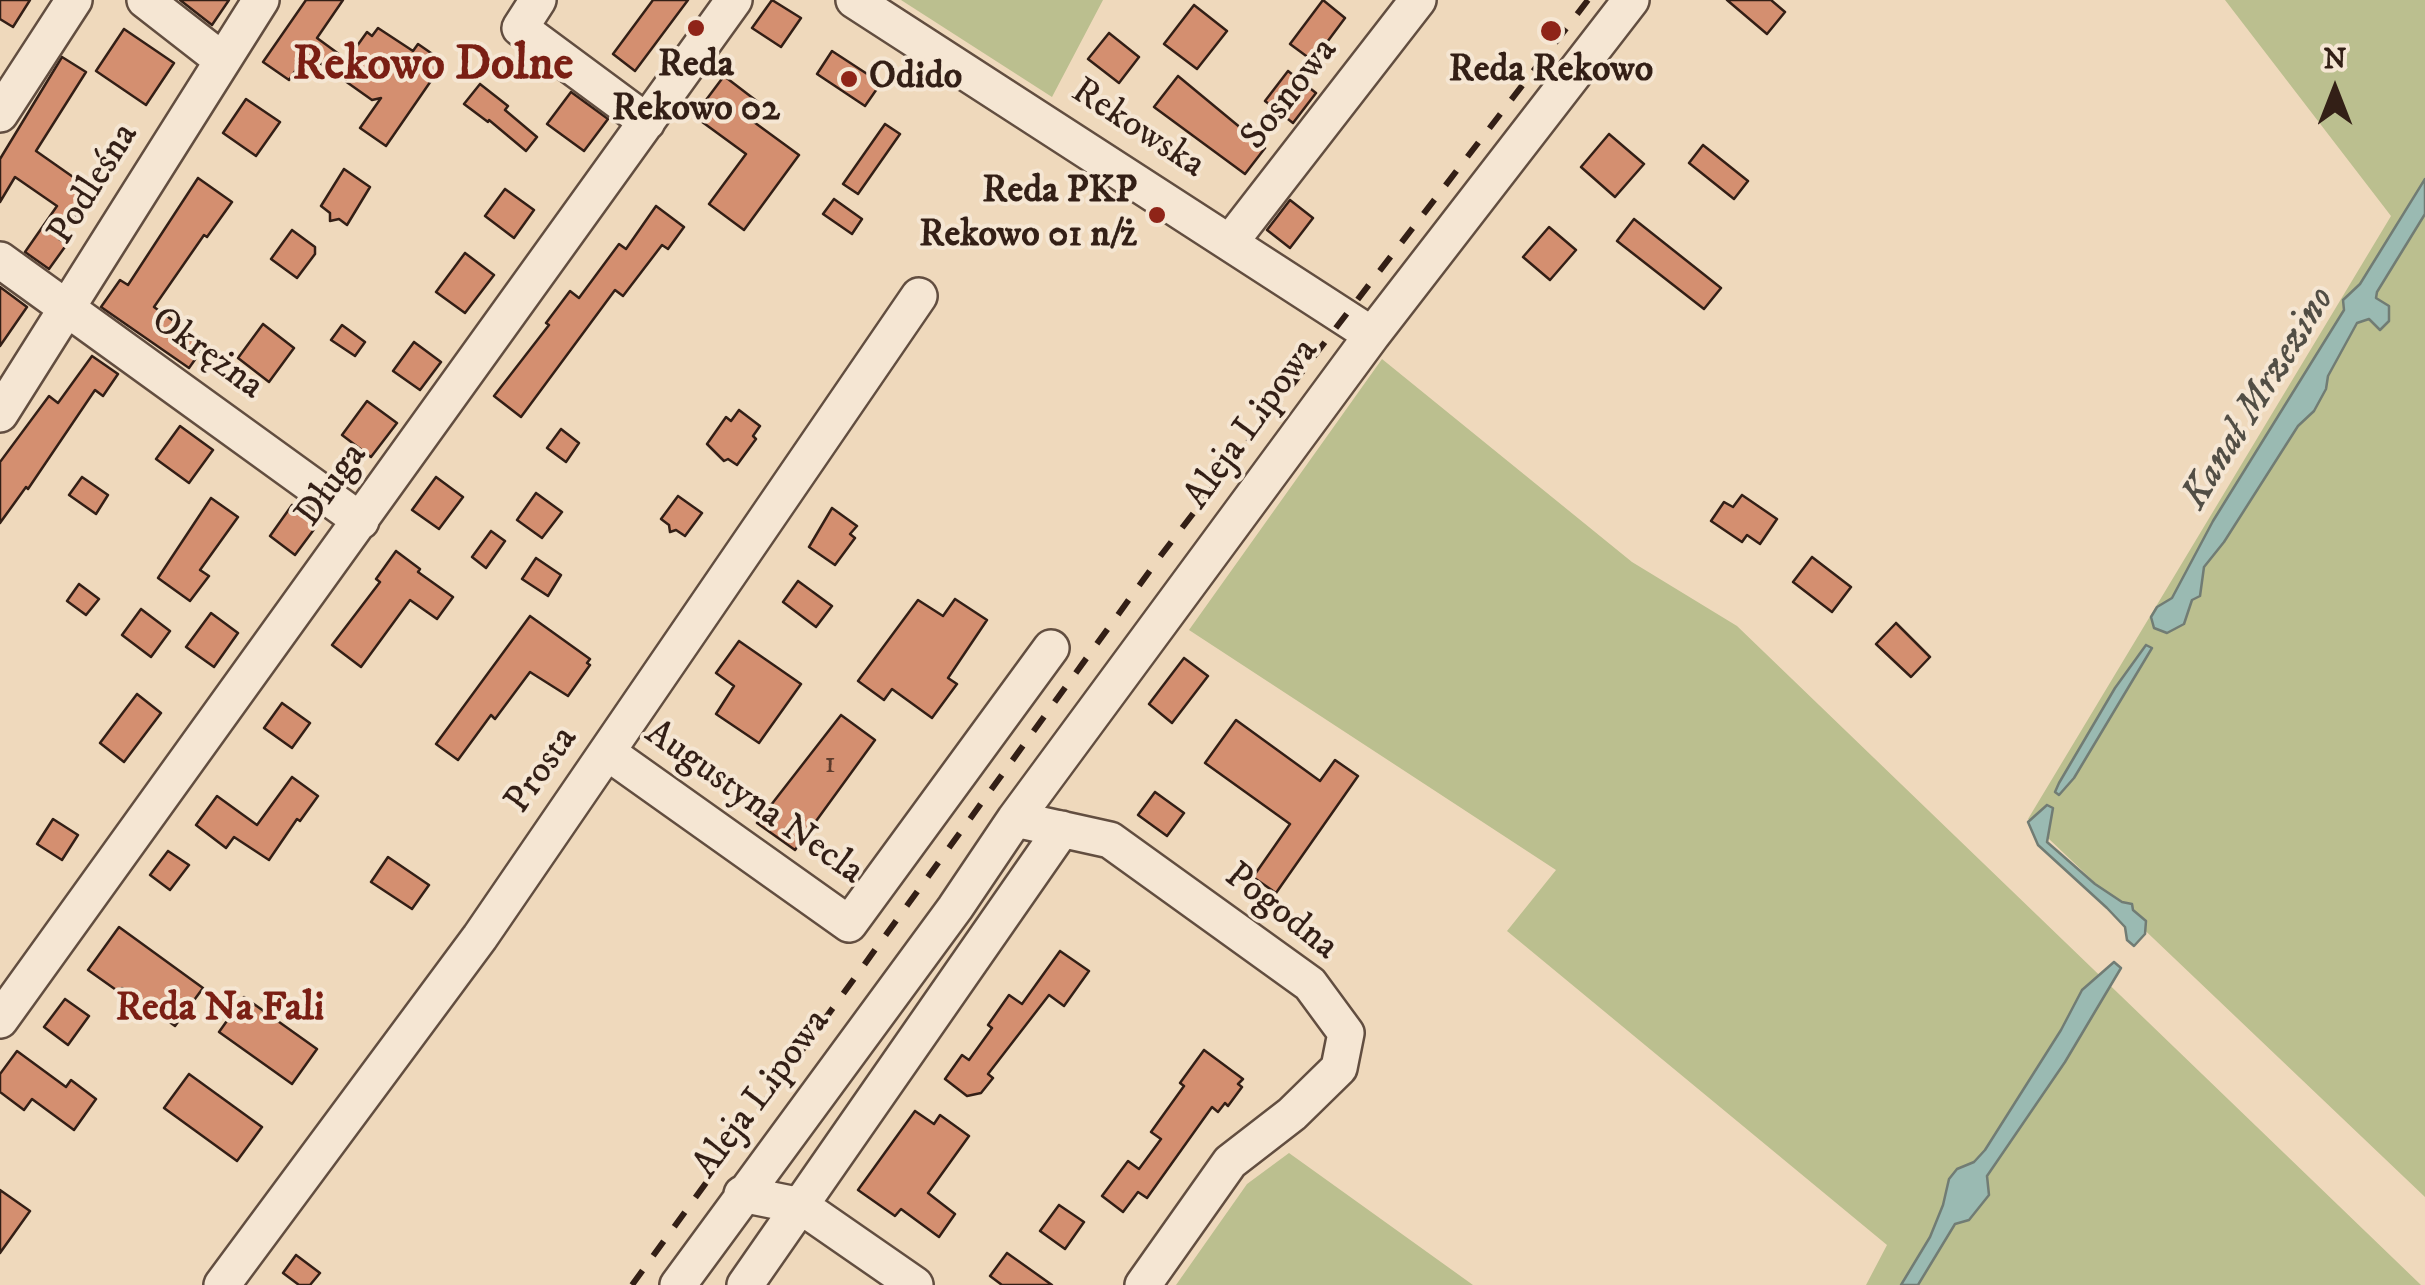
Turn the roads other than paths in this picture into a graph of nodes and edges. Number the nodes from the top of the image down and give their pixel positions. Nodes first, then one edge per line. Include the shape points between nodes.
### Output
1 (74, 0) edge
2 (145, 0) edge
3 (260, 0) edge
4 (538, 0) edge
5 (734, 0) edge
6 (854, 0) edge
7 (1418, 0) edge
8 (1631, 0) edge
9 (222, 60) junction
10 (0, 114) edge
11 (647, 122) junction
12 (1231, 241) junction
13 (0, 260) edge
14 (919, 296) dead end
15 (69, 309) junction
16 (1372, 335) junction
17 (0, 414) edge
18 (361, 521) junction
19 (1051, 648) dead end
20 (607, 752) junction
21 (1015, 819) junction
22 (1062, 829) junction
23 (955, 908) junction
24 (990, 934) junction
25 (0, 1020) edge
26 (742, 1194) junction
27 (800, 1206) junction
28 (222, 1285) edge
29 (678, 1285) edge
30 (745, 1285) edge
31 (915, 1285) edge
32 (1143, 1285) edge

1 - 10 street
2 - 9 street
3 - 9 street, Podleśna
4 - 11 street via 520,28
5 - 11 street, Długa
6 - 12 street, Rekowska
7 - 12 street, Sosnowa
8 - 16 street, Aleja Lipowa
9 - 15 street, Podleśna
11 - 18 street, Długa
12 - 16 street, Rekowska
13 - 15 street, Okrężna
14 - 20 street, Prosta
15 - 17 street, Podleśna
15 - 18 street, Okrężna
16 - 21 street, Aleja Lipowa
18 - 25 street, Długa
19 - 20 street, Augustyna Necla via 849,924
20 - 28 street, Prosta via 480,937
21 - 22 street, Pogodna
21 - 23 street, Aleja Lipowa
22 - 24 street
22 - 32 street, Pogodna via 1126,850 1310,984 1346,1033 1338,1068 1230,1162
23 - 24 street
23 - 26 street, Aleja Lipowa
24 - 27 street
26 - 27 street
26 - 29 street, Aleja Lipowa
27 - 30 street
27 - 31 street

